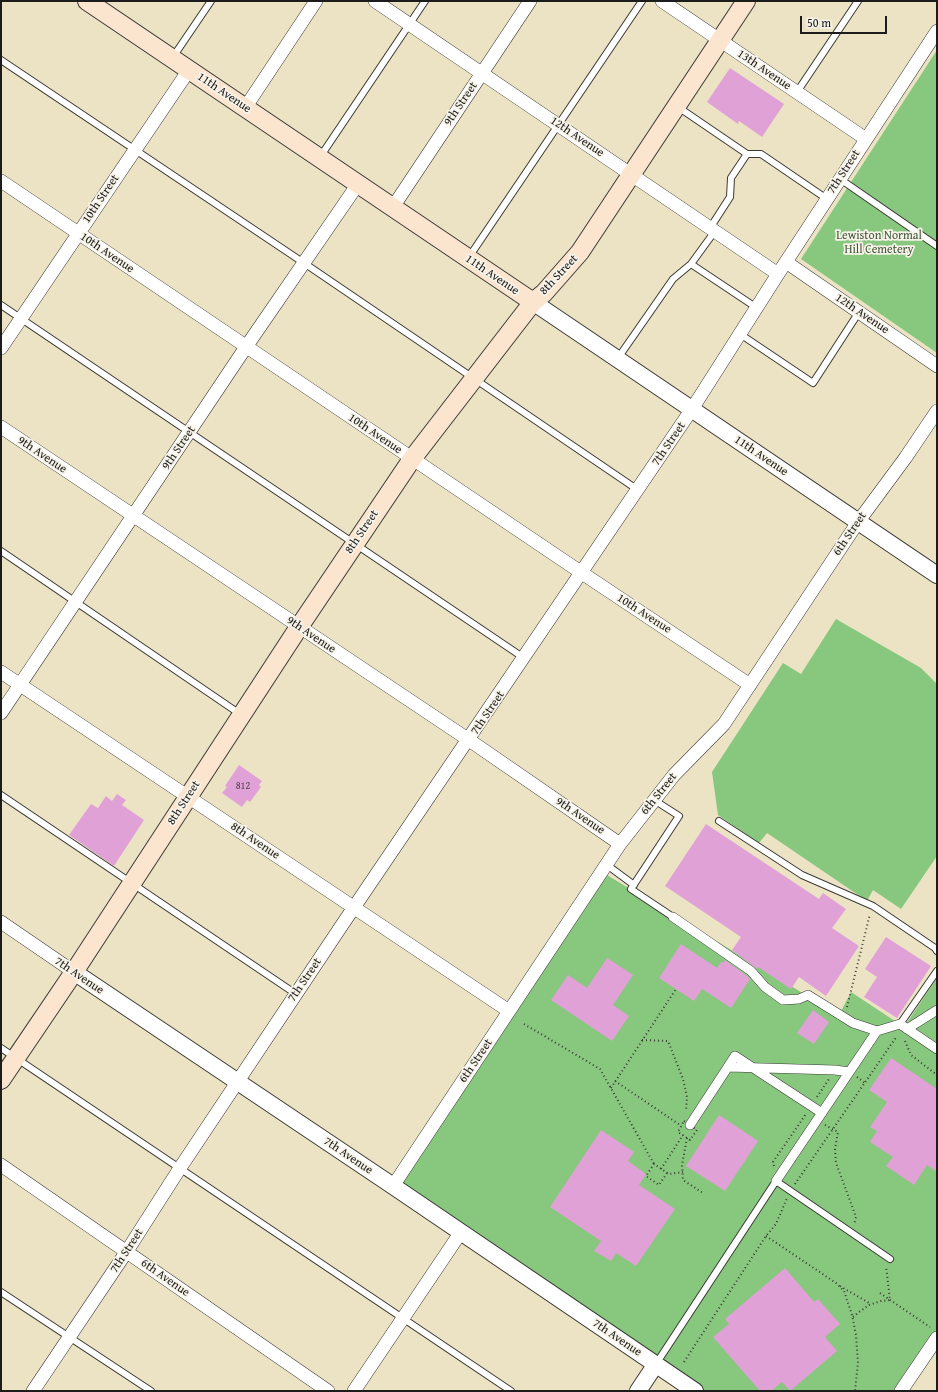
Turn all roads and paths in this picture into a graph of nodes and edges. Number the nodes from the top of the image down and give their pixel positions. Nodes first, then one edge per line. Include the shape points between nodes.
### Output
1 (211, 1) edge
2 (316, 1) edge
3 (375, 1) edge
4 (425, 1) edge
5 (530, 1) edge
6 (642, 1) edge
7 (662, 1) edge
8 (746, 1) edge
9 (858, 1) edge
10 (98, 4) edge
11 (409, 24) junction
12 (937, 31) edge
13 (720, 40) junction
14 (172, 59) junction
15 (1, 60) edge
16 (189, 70) junction
17 (482, 73) junction
18 (797, 92) junction
19 (676, 106) junction
20 (245, 108) junction
21 (559, 125) junction
22 (866, 139) junction
23 (135, 149) junction
24 (747, 154) junction
25 (319, 158) junction
26 (631, 175) junction
27 (840, 179) junction
28 (1, 182) edge
29 (358, 184) junction
30 (827, 199) junction
31 (393, 207) junction
32 (712, 229) junction
33 (78, 233) junction
34 (937, 246) edge
35 (469, 259) junction
36 (786, 262) junction
37 (304, 263) junction
38 (692, 264) junction
39 (778, 274) junction
40 (533, 302) junction
41 (1, 305) edge
42 (757, 308) junction
43 (859, 312) junction
44 (20, 318) junction
45 (740, 334) junction
46 (246, 347) junction
47 (1, 348) edge
48 (617, 359) junction
49 (937, 366) edge
50 (473, 379) junction
51 (692, 409) junction
52 (937, 411) edge
53 (1, 427) edge
54 (190, 432) junction
55 (412, 459) junction
56 (638, 490) junction
57 (134, 517) junction
58 (858, 522) junction
59 (355, 544) junction
60 (1, 551) edge
61 (582, 573) junction
62 (937, 575) edge
63 (76, 602) junction
64 (299, 627) junction
65 (524, 658) junction
66 (1, 672) edge
67 (20, 685) junction
68 (750, 685) junction
69 (1, 713) edge
70 (241, 715) junction
71 (469, 740) junction
72 (1, 795) edge
73 (188, 796) junction
74 (654, 800) junction
75 (719, 821) dead end
76 (620, 844) junction
77 (607, 865) junction
78 (131, 884) junction
79 (634, 885) junction
80 (873, 906) junction
81 (354, 908) junction
82 (673, 917) joint
83 (1, 922) edge
84 (937, 951) edge
85 (937, 971) edge
86 (74, 972) junction
87 (676, 989) dead end
88 (296, 994) junction
89 (937, 1010) edge
90 (509, 1011) junction
91 (844, 1018) junction
92 (524, 1024) dead end
93 (903, 1028) junction
94 (877, 1031) junction
95 (642, 1040) junction
96 (1, 1048) edge
97 (937, 1049) edge
98 (16, 1058) junction
99 (753, 1068) junction
100 (836, 1070) junction
101 (849, 1072) junction
102 (937, 1075) edge
103 (1, 1080) edge
104 (615, 1081) junction
105 (238, 1082) junction
106 (610, 1088) junction
107 (811, 1106) junction
108 (686, 1111) dead end
109 (820, 1116) junction
110 (686, 1123) joint
111 (833, 1130) junction
112 (683, 1135) dead end
113 (687, 1138) dead end
114 (654, 1164) junction
115 (1, 1165) edge
116 (180, 1168) junction
117 (661, 1169) junction
118 (683, 1172) junction
119 (667, 1173) junction
120 (776, 1181) junction
121 (393, 1186) junction
122 (793, 1187) dead end
123 (703, 1194) dead end
124 (789, 1194) dead end
125 (852, 1228) dead end
126 (461, 1232) junction
127 (766, 1236) junction
128 (126, 1251) junction
129 (887, 1257) joint
130 (836, 1283) junction
131 (1, 1292) edge
132 (880, 1293) dead end
133 (890, 1300) junction
134 (872, 1304) junction
135 (853, 1317) junction
136 (403, 1319) junction
137 (935, 1334) edge
138 (70, 1337) junction
139 (684, 1362) dead end
140 (656, 1364) junction
141 (33, 1391) edge
142 (150, 1391) edge
143 (328, 1391) edge
144 (354, 1391) edge
145 (511, 1391) edge
146 (638, 1391) edge
147 (696, 1391) edge
148 (855, 1391) edge
149 (901, 1391) edge

1 - 14 lane
2 - 20 street
3 - 11 street, 12th Avenue
4 - 11 lane
5 - 17 street, 9th Street
6 - 21 lane
7 - 13 street, 13th Avenue
8 - 13 main road, 8th Street
9 - 18 lane
10 - 14 main road, 11th Avenue
11 - 17 street, 12th Avenue
11 - 25 lane
12 - 22 street, 7th Street
13 - 18 street, 13th Avenue
13 - 19 main road, 8th Street
14 - 16 main road, 11th Avenue
15 - 23 lane
16 - 20 main road, 11th Avenue
16 - 23 street, 10th Street
17 - 21 street, 12th Avenue
17 - 31 street, 9th Street
18 - 22 street, 13th Avenue
19 - 24 lane
19 - 26 main road, 8th Street
20 - 25 main road, 11th Avenue
21 - 26 street, 12th Avenue
21 - 35 lane
22 - 27 street, 7th Street
23 - 33 street, 10th Street
23 - 37 lane
24 - 30 lane via 761,154
24 - 32 lane via 731,178 730,197
25 - 29 main road, 11th Avenue
26 - 32 street, 12th Avenue
26 - 40 main road, 8th Street via 580,252
27 - 30 street, 7th Street
27 - 34 lane
28 - 33 street, 10th Avenue
29 - 31 main road, 11th Avenue
29 - 37 street, 9th Street
30 - 36 street, 7th Street
31 - 35 main road, 11th Avenue
32 - 38 lane
32 - 39 street, 12th Avenue
33 - 44 street, 10th Street
33 - 46 street, 10th Avenue
35 - 40 main road, 11th Avenue
36 - 39 street, 7th Street
36 - 43 street, 12th Avenue
37 - 46 street, 9th Street
37 - 50 lane
38 - 42 lane
38 - 48 lane via 673,279
39 - 42 street, 7th Street
40 - 48 street, 11th Avenue
40 - 50 main road, 8th Street
41 - 44 lane
42 - 45 street, 7th Street
43 - 45 lane via 813,383
43 - 49 street, 12th Avenue
44 - 47 street, 10th Street
44 - 54 lane
45 - 51 street, 7th Street
46 - 54 street, 9th Street
46 - 55 street, 10th Avenue
48 - 51 street, 11th Avenue
50 - 55 main road, 8th Street
50 - 56 lane
51 - 56 street, 7th Street
51 - 58 street, 11th Avenue
52 - 58 street, 6th Street
53 - 57 street, 9th Avenue
54 - 57 street, 9th Street
54 - 59 lane
55 - 59 main road, 8th Street
55 - 61 street, 10th Avenue
56 - 61 street, 7th Street
57 - 63 street, 9th Street
57 - 64 street, 9th Avenue
58 - 62 street, 11th Avenue
58 - 68 street, 6th Street
59 - 64 main road, 8th Street
59 - 65 lane
60 - 63 lane
61 - 65 street, 7th Street
61 - 68 street, 10th Avenue
63 - 67 street, 9th Street
63 - 70 lane
64 - 70 main road, 8th Street
64 - 71 street, 9th Avenue
65 - 71 street, 7th Street
66 - 67 street, 8th Avenue
67 - 69 street, 9th Street
67 - 73 street, 8th Avenue
68 - 74 street, 6th Street via 724,724 674,775
70 - 73 main road, 8th Street
71 - 76 street, 9th Avenue
71 - 81 street, 7th Street
72 - 78 lane
73 - 78 main road, 8th Street
73 - 81 street, 8th Avenue
74 - 76 street, 6th Street
74 - 79 lane via 679,816
75 - 80 lane via 802,875
76 - 77 street, 6th Street
77 - 79 lane
77 - 90 street, 6th Street
78 - 86 main road, 8th Street
78 - 88 lane
79 - 82 lane via 631,889
80 - 84 lane
80 - 91 path
81 - 88 street, 7th Street
81 - 90 street, 8th Avenue
82 - 91 street via 751,971 765,987 783,1000 808,996
83 - 86 street, 7th Avenue
85 - 93 lane
86 - 98 main road, 8th Street
86 - 105 street, 7th Avenue
87 - 95 path
88 - 105 street, 7th Street
89 - 93 street
90 - 121 street, 6th Street
91 - 94 street
92 - 106 path via 600,1069
93 - 94 street
93 - 97 street
93 - 102 path via 910,1055
93 - 111 path
94 - 101 street
95 - 104 path
95 - 108 path via 668,1041 683,1079 687,1097
96 - 98 lane
98 - 103 main road, 8th Street
98 - 116 lane
99 - 100 street
99 - 107 street
99 - 110 street via 735,1056
100 - 101 street
100 - 107 path
101 - 109 street
104 - 106 path
104 - 110 path
105 - 116 street, 7th Street
105 - 121 street, 7th Avenue
106 - 114 path
107 - 109 street
107 - 120 path via 773,1162
109 - 111 path
109 - 120 street
111 - 122 path
111 - 125 path via 838,1132 836,1163 856,1217
112 - 117 path
113 - 118 path
114 - 117 path
114 - 119 path via 646,1176 659,1185
115 - 128 street, 6th Avenue
116 - 128 street, 7th Street
116 - 136 lane
117 - 119 path
118 - 119 path
118 - 123 path via 683,1180
120 - 129 lane
120 - 140 lane
121 - 126 street, 7th Avenue
124 - 127 path via 776,1224
126 - 136 street
126 - 140 street, 7th Avenue
127 - 130 path
127 - 139 path
128 - 138 street, 7th Street
128 - 143 street, 6th Avenue
129 - 133 path
130 - 134 path
130 - 135 path via 844,1291
131 - 138 lane
132 - 133 path
133 - 134 path
133 - 137 path
134 - 135 path
135 - 148 path via 858,1364
136 - 144 street
136 - 145 lane
137 - 149 street
138 - 141 street, 7th Street
138 - 142 lane
140 - 146 street
140 - 147 street, 7th Avenue

